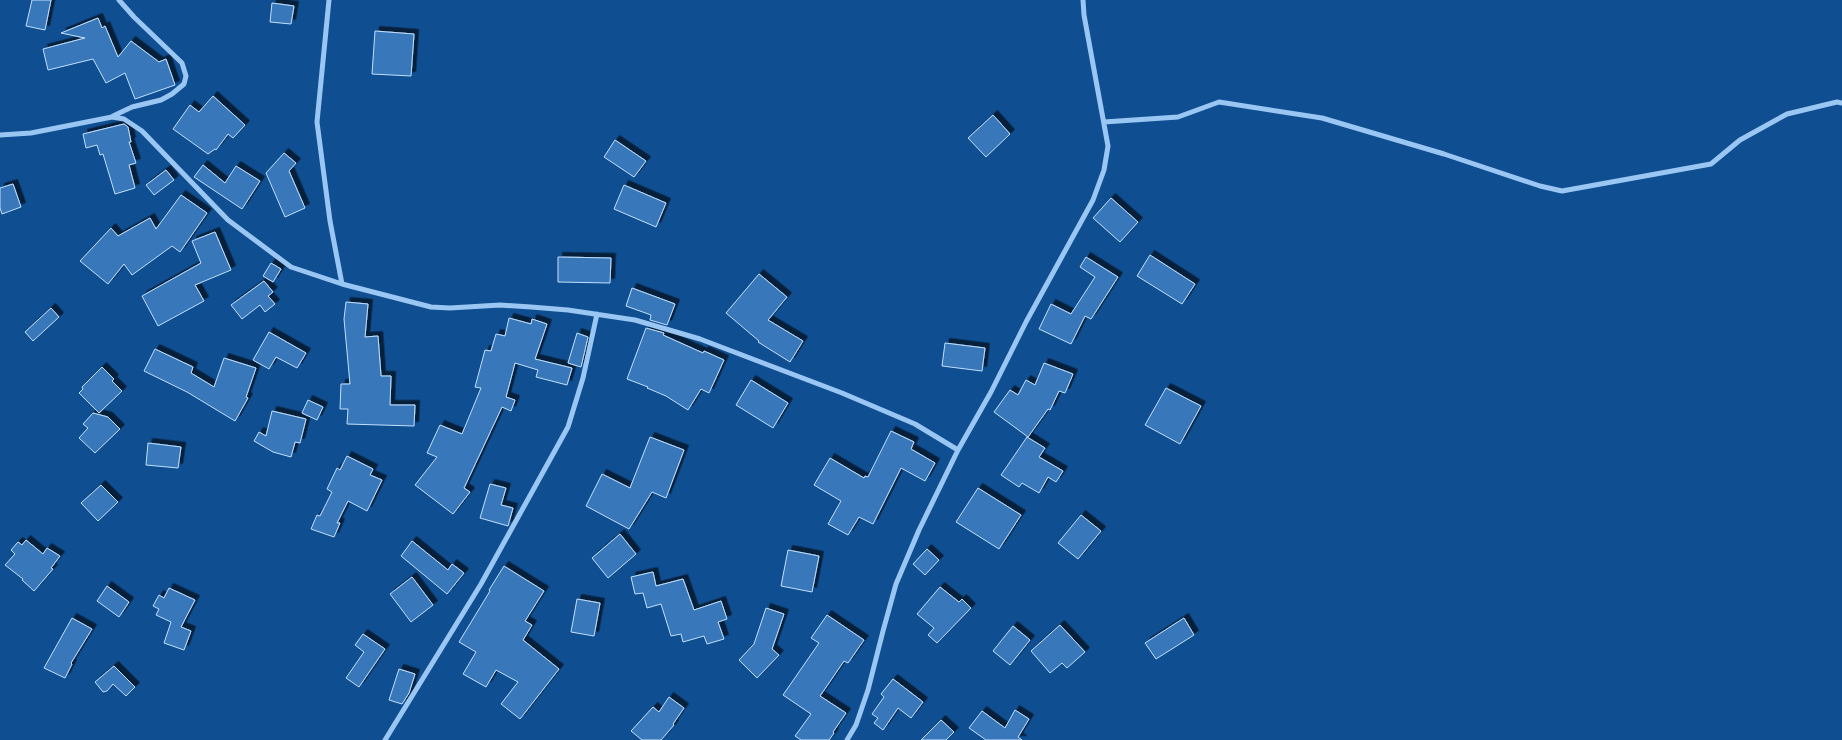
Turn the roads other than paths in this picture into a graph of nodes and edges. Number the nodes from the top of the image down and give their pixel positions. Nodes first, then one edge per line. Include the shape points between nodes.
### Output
1 (119, 0) edge
2 (329, 0) edge
3 (1083, 0) edge
4 (1842, 103) edge
5 (112, 117) junction
6 (1104, 122) junction
7 (0, 136) edge
8 (342, 284) junction
9 (597, 314) junction
10 (958, 450) junction
11 (385, 740) edge
12 (847, 740) edge

1 - 5 street via 182,63 186,76 184,84 172,94
2 - 8 street via 317,122
3 - 6 street
4 - 6 street via 1787,114 1740,140 1711,164 1562,191 1322,118 1219,102 1178,117
5 - 7 street
5 - 8 street via 124,119 142,131 228,220 284,262
6 - 10 street via 1108,146 1104,170 1093,200
8 - 9 street via 430,307 531,307
9 - 10 street via 635,320 700,339 915,424
9 - 11 street via 568,427 481,584
10 - 12 street via 896,584 868,690

